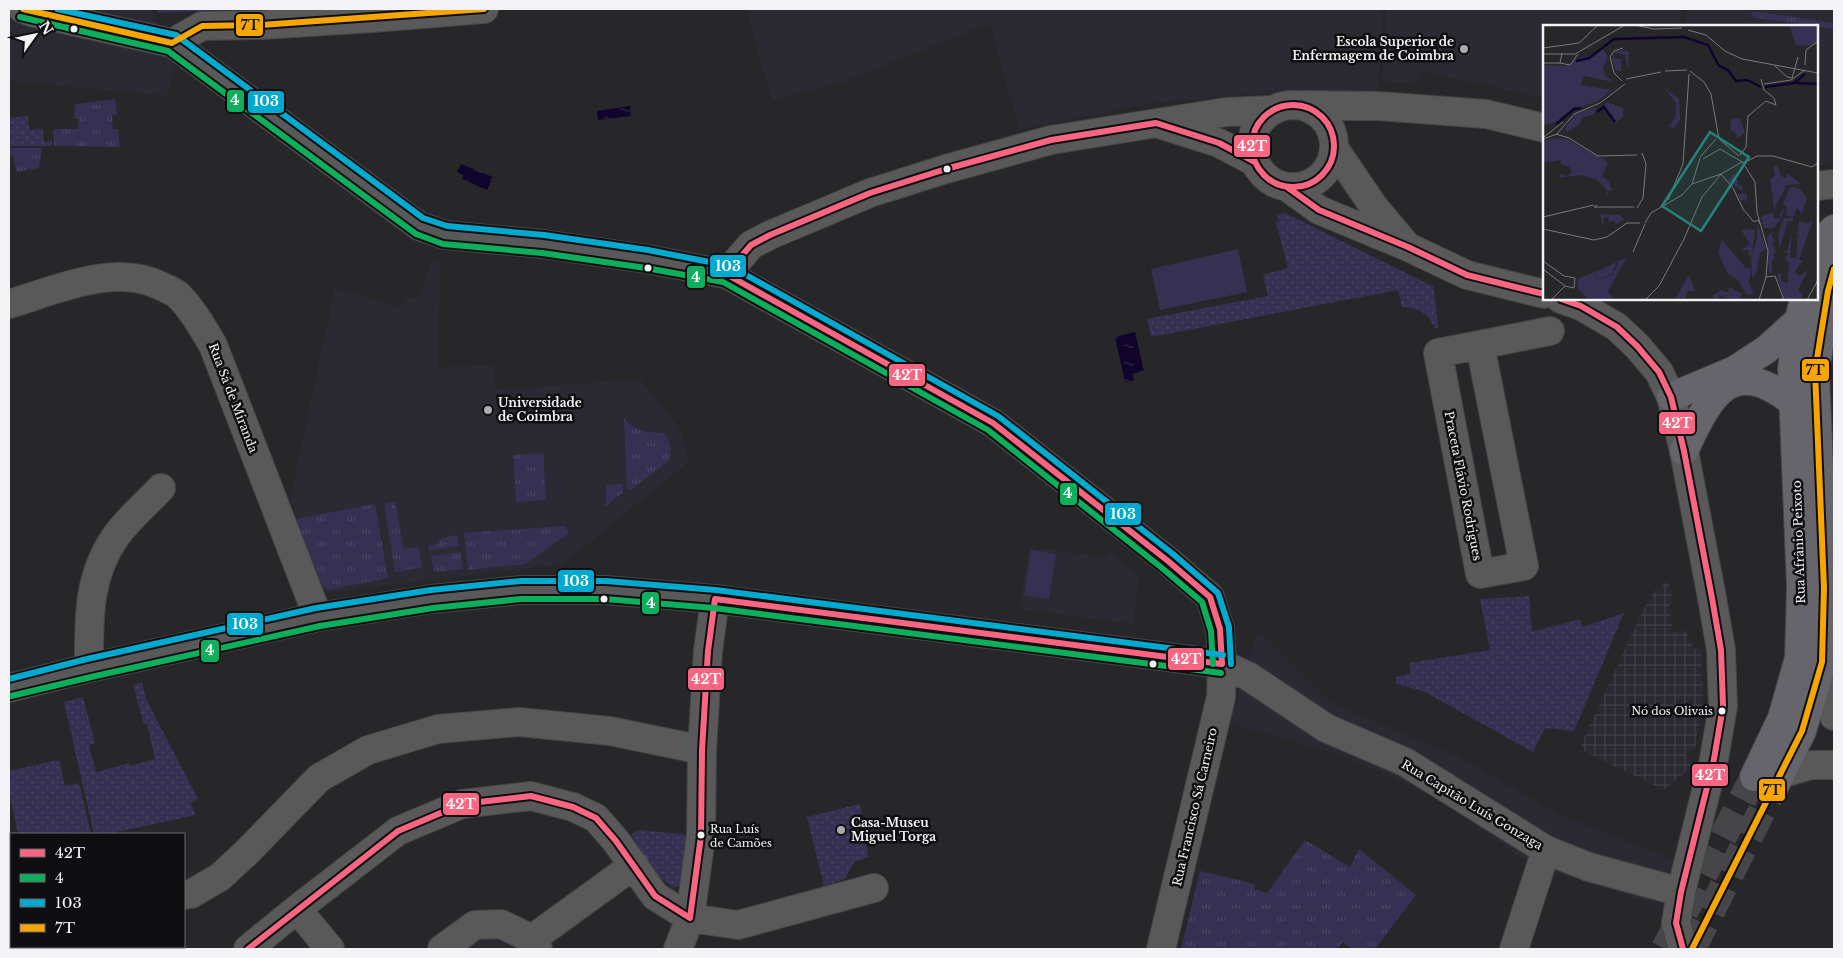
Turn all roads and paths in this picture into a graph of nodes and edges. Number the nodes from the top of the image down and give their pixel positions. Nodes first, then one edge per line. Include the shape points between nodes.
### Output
1 (23, 9) edge
2 (484, 9) edge
3 (172, 43) junction
4 (1298, 104) junction
5 (1378, 106) junction
6 (1271, 110) junction
7 (1156, 123) junction
8 (1543, 128) edge
9 (1334, 141) junction
10 (1255, 162) junction
11 (1834, 184) edge
12 (1818, 186) edge
13 (1287, 187) junction
14 (1826, 230) edge
15 (1408, 247) junction
16 (1818, 258) edge
17 (1834, 269) edge
18 (726, 274) junction
19 (1543, 294) edge
20 (1565, 300) edge
21 (9, 304) edge
22 (1801, 309) edge
23 (1550, 331) dead end
24 (1480, 344) junction
25 (1671, 397) junction
26 (1794, 403) junction
27 (1684, 451) junction
28 (161, 488) dead end
29 (715, 599) junction
30 (318, 618) junction
31 (1822, 662) junction
32 (1222, 664) junction
33 (89, 668) junction
34 (9, 688) edge
35 (1834, 716) edge
36 (702, 750) junction
37 (1834, 765) edge
38 (1770, 779) junction
39 (1546, 850) junction
40 (634, 865) junction
41 (874, 888) dead end
42 (1681, 892) junction
43 (185, 895) edge
44 (296, 909) junction
45 (690, 918) junction
46 (535, 944) edge
47 (248, 949) edge
48 (330, 949) edge
49 (442, 949) edge
50 (678, 949) edge
51 (1161, 949) edge
52 (1514, 949) edge
53 (1683, 949) edge

1 - 3 street
2 - 3 street via 261,25 202,26
3 - 18 street, Rua Francisco Sá Carneiro via 420,226 445,235 647,259
4 - 5 street
4 - 6 street
4 - 9 street via 1320,114 1328,123
5 - 8 street via 1486,114
5 - 9 street
6 - 7 street via 1226,112
6 - 10 street via 1255,128 1252,139
7 - 10 street via 1219,143
7 - 18 street via 1051,140 870,193 751,245
9 - 13 street via 1332,161 1324,173 1301,187
9 - 15 street via 1374,207
10 - 13 street via 1273,182
11 - 12 street
13 - 15 street via 1319,210
14 - 16 main road
15 - 19 street via 1467,275
17 - 31 main road, Rua Afrânio Peixoto via 1815,371 1824,588
18 - 32 street, Rua Francisco Sá Carneiro via 994,424 1210,597 1220,629
20 - 25 street via 1617,327 1659,372
21 - 30 street, Rua Sá de Miranda via 99,278 124,276 153,282 176,293 193,311 213,345
22 - 25 main road via 1767,349 1735,370
22 - 26 main road, Rua Afrânio Peixoto via 1792,370
23 - 24 street, Praceta Flávio Rodrigues
24 - 24 street, Praceta Flávio Rodrigues via 1438,353 1480,574 1524,566
25 - 27 street
26 - 27 main road via 1777,390 1756,381 1732,382 1715,395 1702,413
26 - 38 main road, Rua Afrânio Peixoto via 1801,588 1799,658 1782,718
27 - 42 street via 1721,650 1723,706 1714,759
28 - 33 street via 116,535 95,575 89,619
29 - 30 street, Rua Capitão Luís Gonzaga via 605,590 521,590 432,599
29 - 32 street, Rua Capitão Luís Gonzaga
29 - 36 street via 708,651
30 - 33 street, Rua Capitão Luís Gonzaga
31 - 35 street
31 - 38 main road, Rua Afrânio Peixoto via 1802,731
32 - 39 street, Rua Capitão Luís Gonzaga via 1248,676 1326,728 1406,762
32 - 51 street, Rua Francisco Sá Carneiro via 1221,697
33 - 34 street, Rua Capitão Luís Gonzaga
36 - 43 street via 610,731 519,722 438,729 368,750 319,778 220,877
36 - 45 street via 701,836
37 - 38 street via 1811,765
39 - 42 street, Rua Capitão Luís Gonzaga via 1589,867
39 - 52 street
40 - 44 street via 596,818 573,807 531,796 462,804 398,831
40 - 45 street via 655,896
40 - 46 street
41 - 45 street via 738,925
42 - 53 street via 1676,923
44 - 47 street
44 - 48 street
45 - 50 street
46 - 49 street via 501,924 475,924

